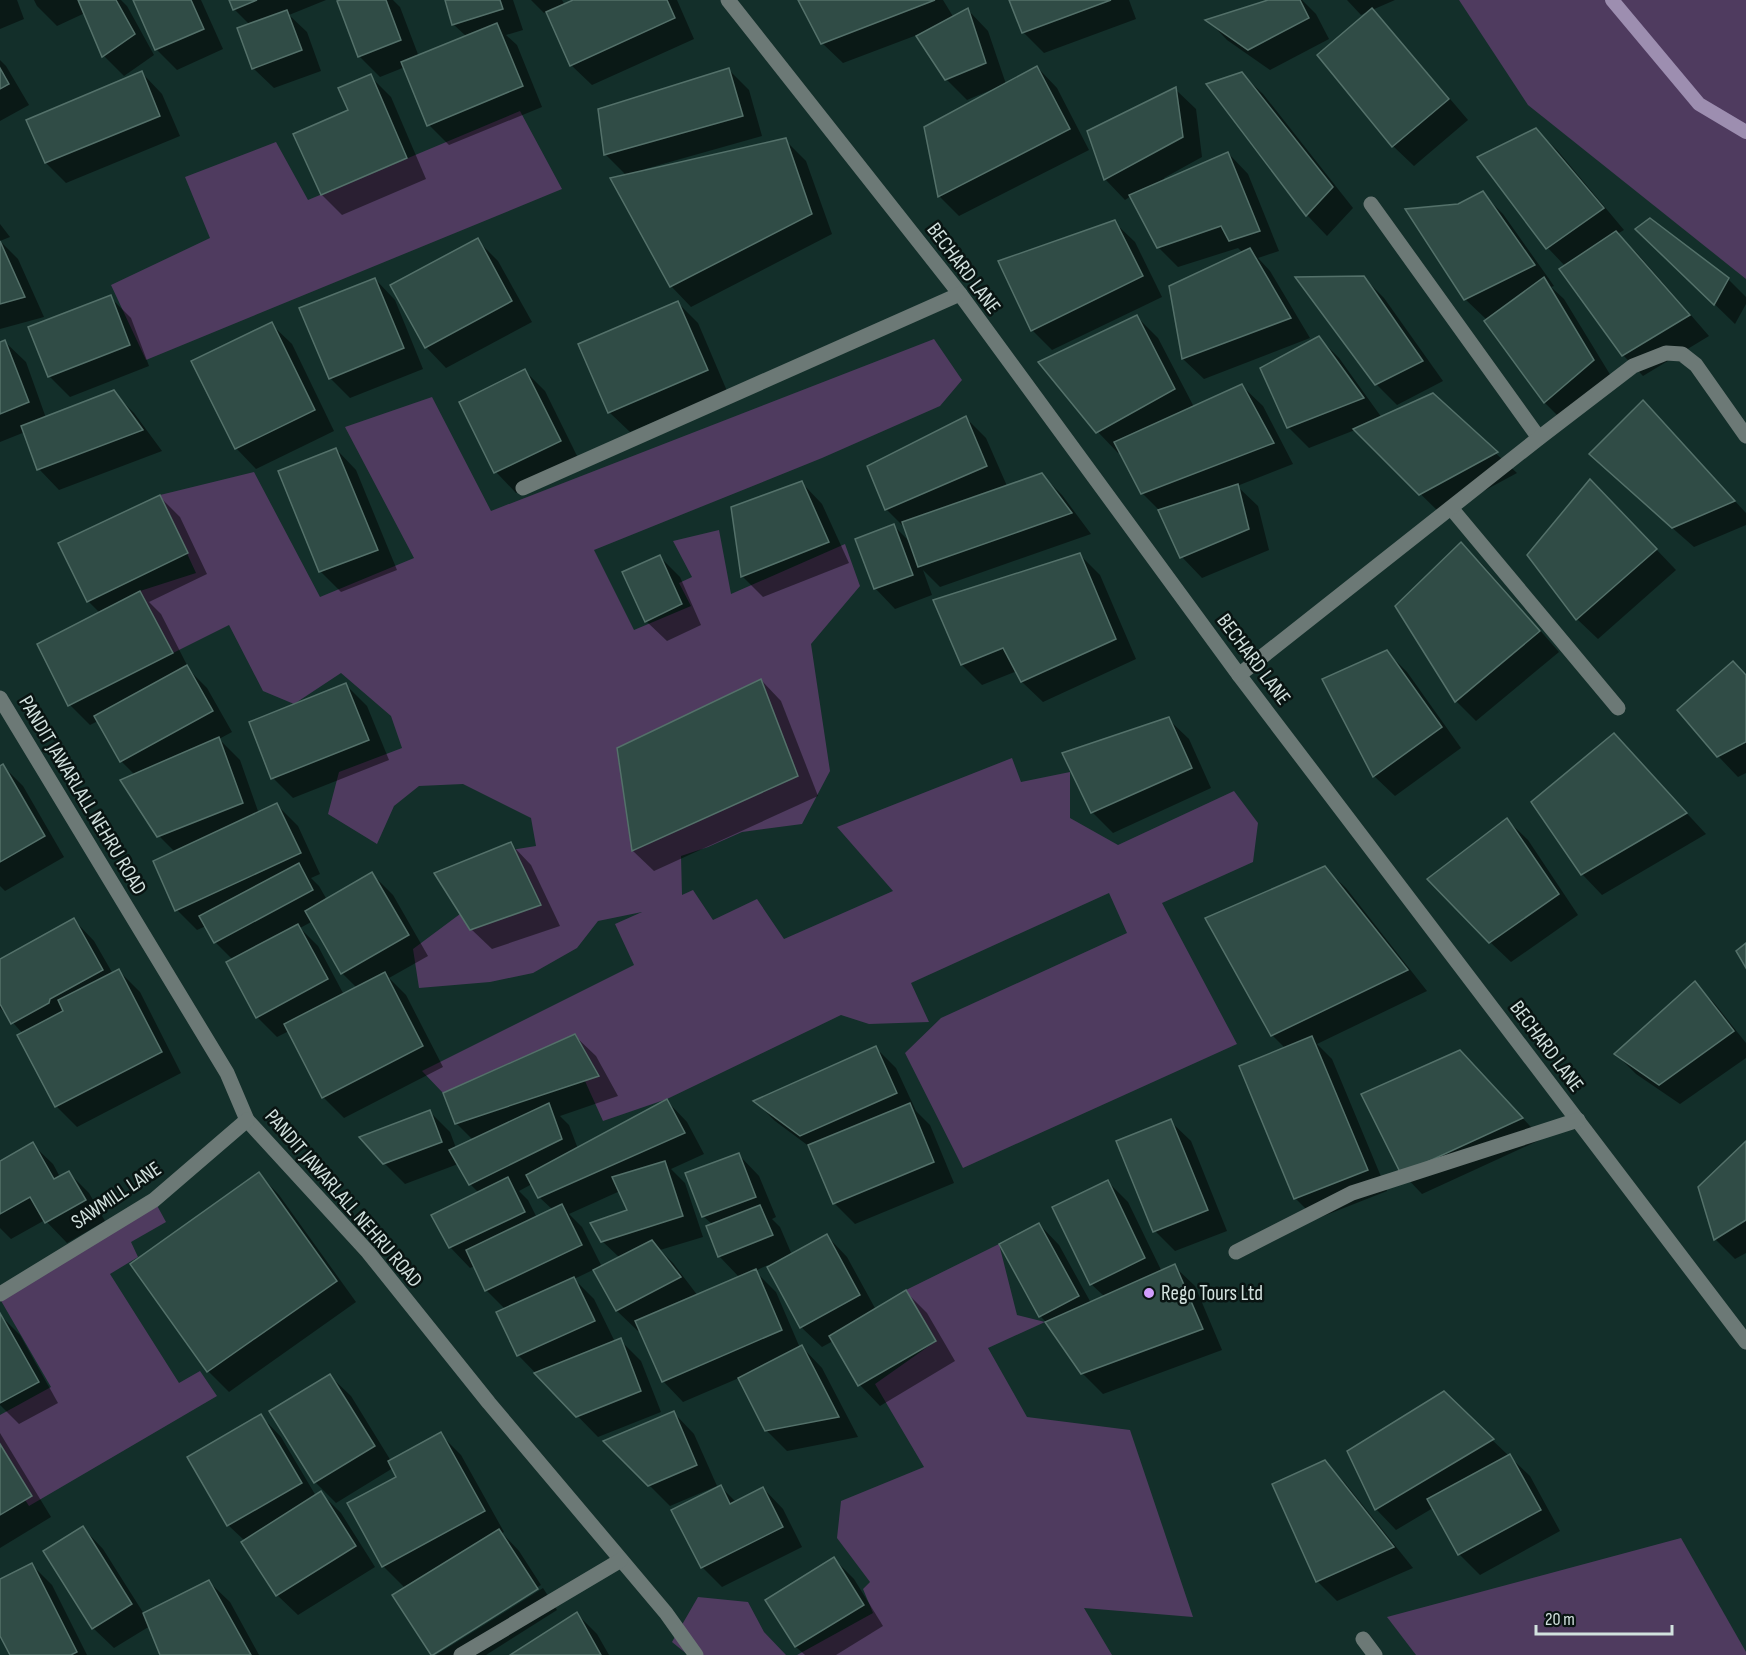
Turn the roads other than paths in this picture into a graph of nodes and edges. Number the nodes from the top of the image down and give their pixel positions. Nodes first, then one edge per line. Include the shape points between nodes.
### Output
1 (728, 0) edge
2 (1371, 204) dead end
3 (960, 294) junction
4 (1746, 436) edge
5 (1539, 438) junction
6 (523, 488) dead end
7 (1451, 508) junction
8 (1239, 675) junction
9 (0, 698) edge
10 (1618, 708) dead end
11 (247, 1120) junction
12 (1578, 1120) junction
13 (1236, 1252) dead end
14 (0, 1294) edge
15 (1746, 1342) edge
16 (621, 1560) junction
17 (1363, 1639) dead end
18 (461, 1655) edge
19 (696, 1655) edge
20 (1375, 1655) edge

1 - 3 street, BECHARD LANE
2 - 5 street
3 - 6 street
3 - 8 street, BECHARD LANE
4 - 5 street via 1696,365 1682,354 1666,353 1633,366
5 - 7 street
7 - 8 street
7 - 10 street
8 - 12 street, BECHARD LANE
9 - 11 street, PANDIT JAWARLALL NEHRU ROAD via 227,1073
11 - 14 street, SAWMILL LANE via 154,1200
11 - 16 street, PANDIT JAWARLALL NEHRU ROAD via 368,1252
12 - 13 street via 1352,1193
12 - 15 street, BECHARD LANE
16 - 18 street
16 - 19 street, PANDIT JAWARLALL NEHRU ROAD
17 - 20 street

